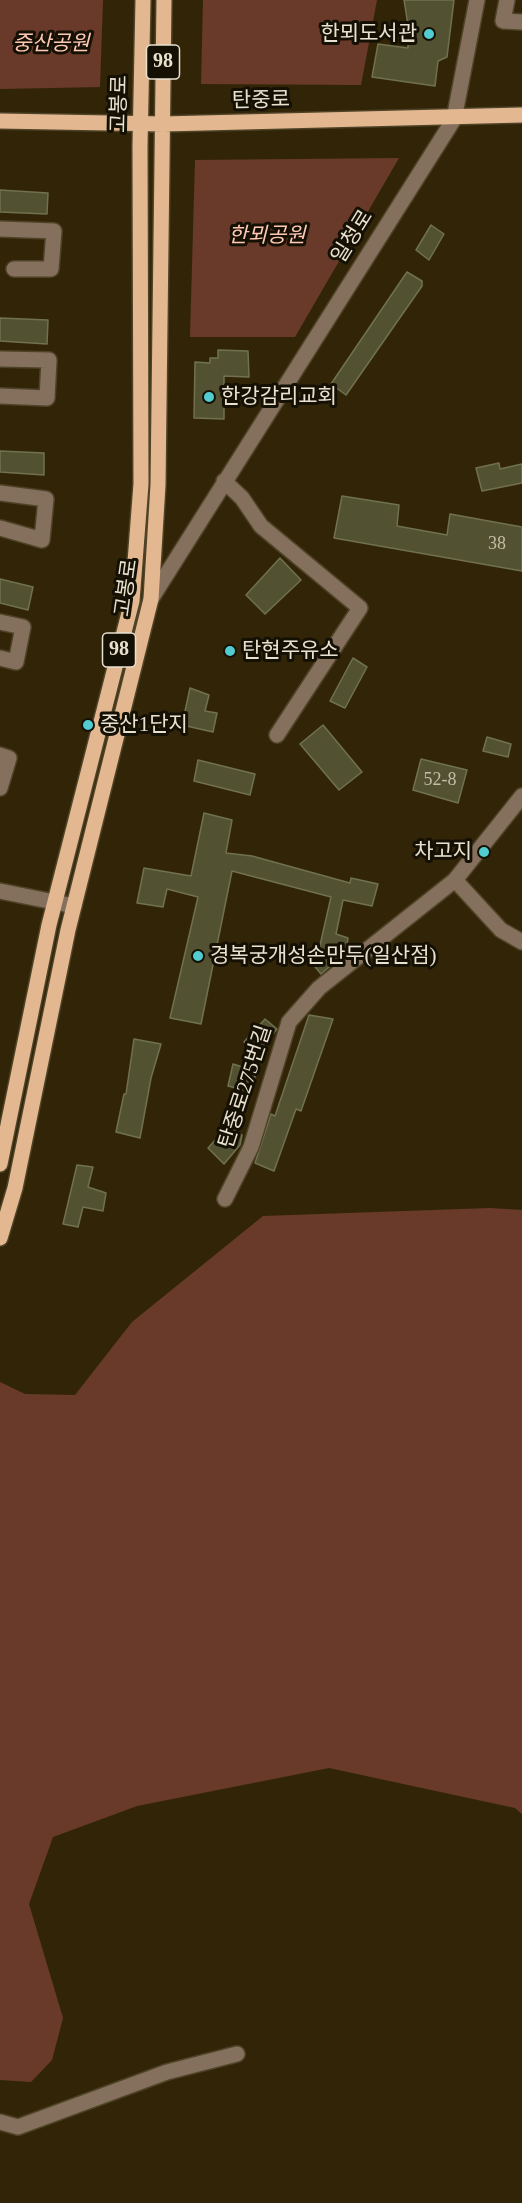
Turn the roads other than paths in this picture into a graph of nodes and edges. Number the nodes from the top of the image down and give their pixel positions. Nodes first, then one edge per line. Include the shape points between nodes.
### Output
1 (143, 0) edge
2 (164, 0) edge
3 (477, 0) edge
4 (507, 0) edge
5 (522, 22) edge
6 (522, 115) edge
7 (454, 119) junction
8 (0, 121) edge
9 (140, 124) junction
10 (163, 124) junction
11 (0, 229) edge
12 (14, 269) dead end
13 (0, 359) edge
14 (0, 396) edge
15 (224, 481) junction
16 (0, 493) edge
17 (0, 528) edge
18 (151, 599) junction
19 (0, 622) edge
20 (0, 658) edge
21 (277, 735) dead end
22 (0, 755) edge
23 (0, 788) edge
24 (522, 796) edge
25 (455, 880) junction
26 (0, 891) edge
27 (55, 901) junction
28 (74, 906) junction
29 (522, 942) edge
30 (0, 1164) edge
31 (225, 1199) dead end
32 (0, 1238) edge
33 (237, 2054) dead end
34 (0, 2122) edge

1 - 9 main road, 고봉로 / 98
2 - 10 main road, 고봉로 / 98
3 - 7 street, 일청로
4 - 5 street via 503,21
6 - 7 main road, 탄중로
7 - 10 main road, 탄중로
7 - 15 street, 일청로
8 - 9 main road, 탄중로
9 - 10 main road, 탄중로
9 - 27 main road, 고봉로 / 98 via 141,484 132,601
10 - 18 main road, 고봉로 / 98 via 158,485
11 - 12 street via 54,231 51,269
13 - 14 street via 49,360 47,398
15 - 18 street, 일청로
15 - 21 street via 242,498 261,526 360,608
16 - 17 street via 46,499 42,540
18 - 28 main road, 고봉로 / 98
19 - 20 street via 23,627 16,662
22 - 23 street via 9,758
24 - 25 street, 탄중로275번길
25 - 29 street via 501,930
25 - 31 street, 탄중로275번길 via 319,988 289,1022 251,1148
26 - 27 street
27 - 28 street
27 - 30 main road, 고봉로 / 98
28 - 32 main road, 고봉로 / 98 via 15,1188
33 - 34 street via 167,2072 18,2127

